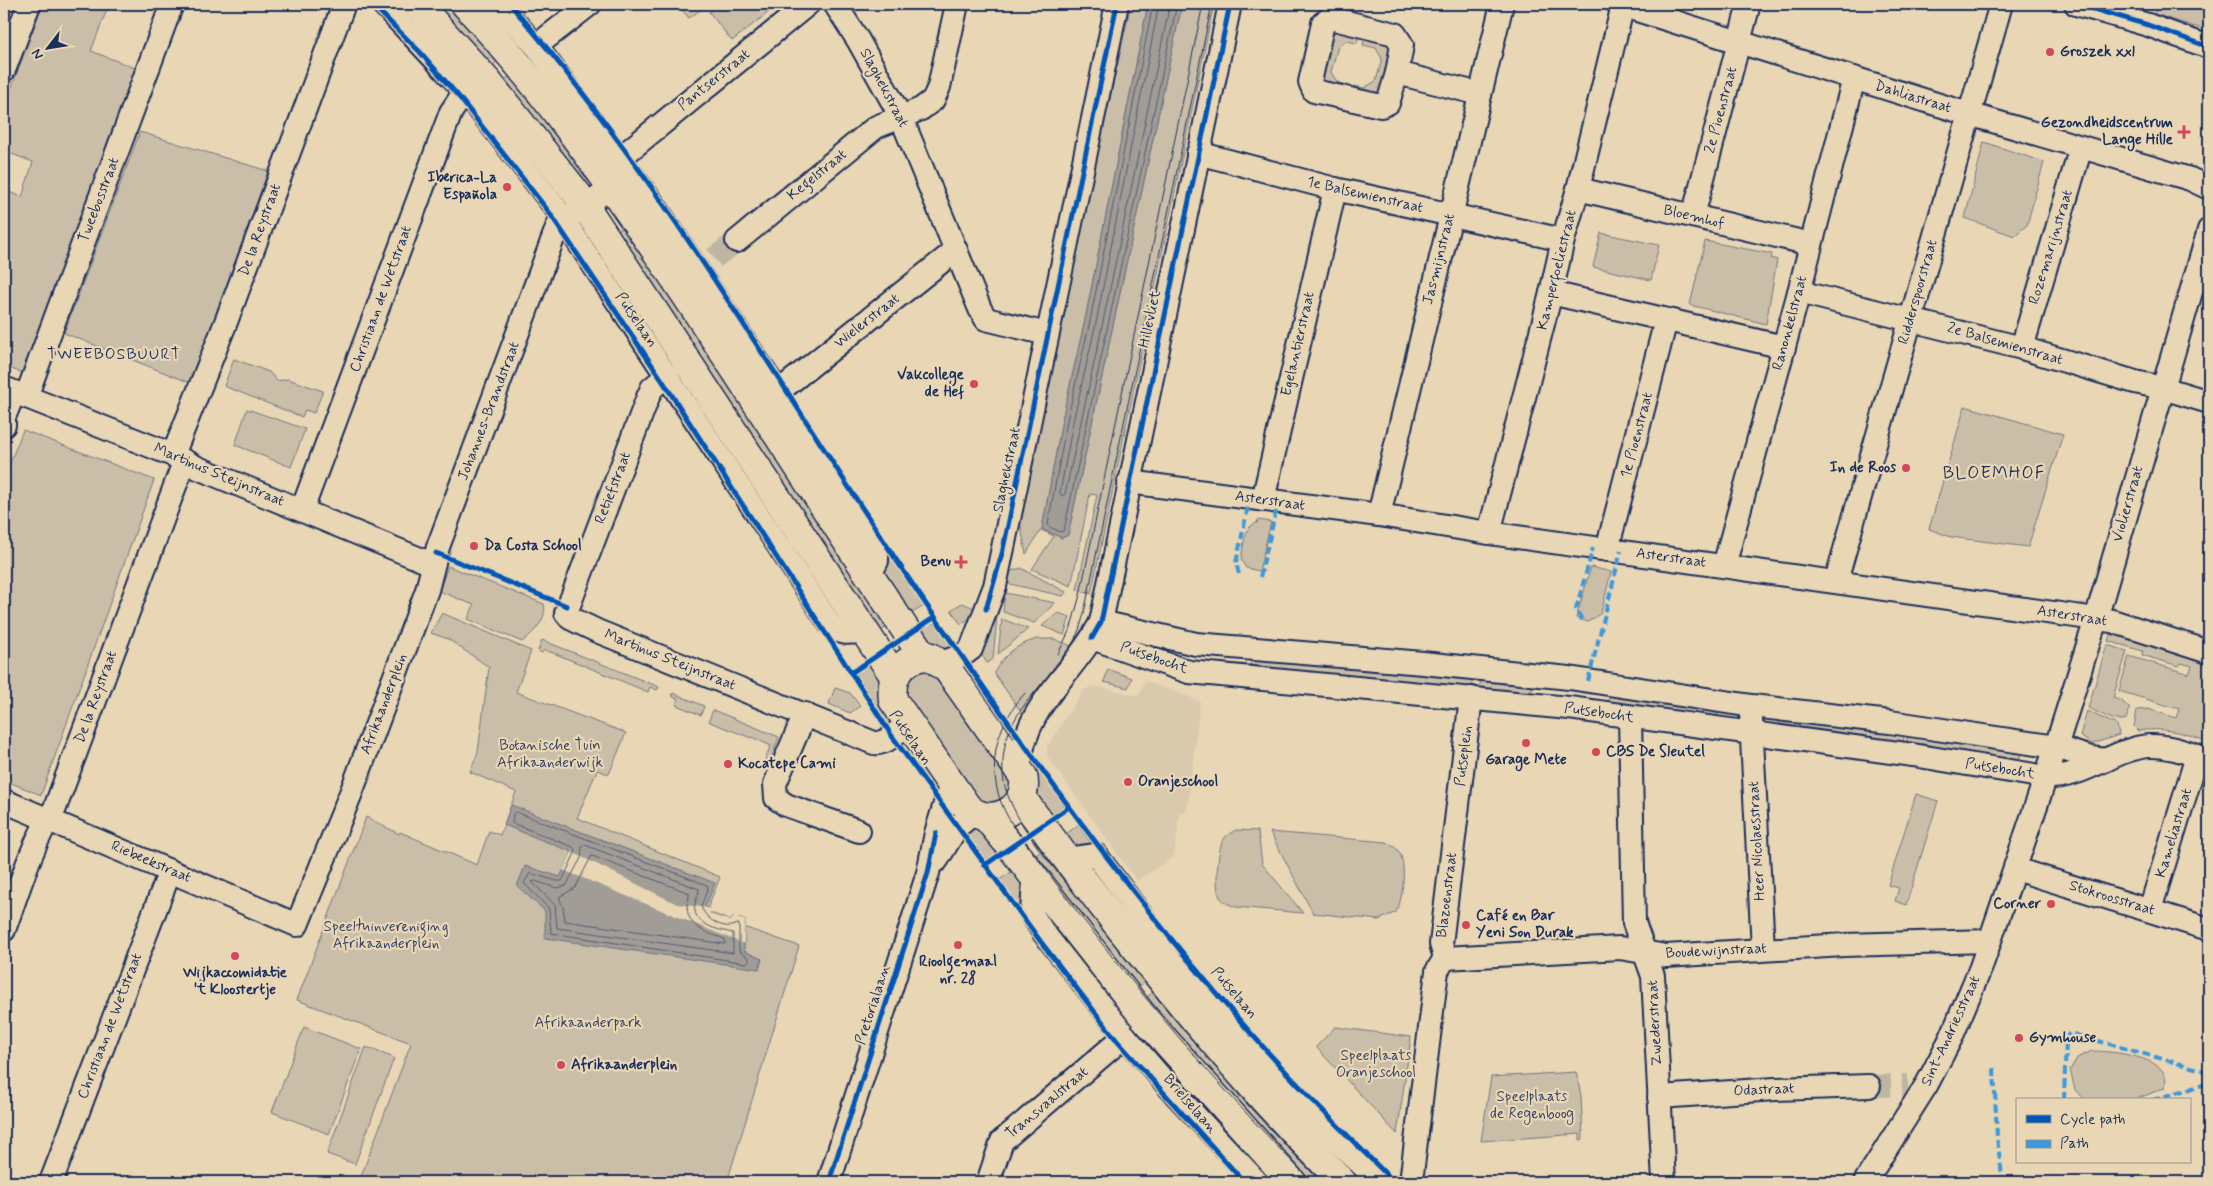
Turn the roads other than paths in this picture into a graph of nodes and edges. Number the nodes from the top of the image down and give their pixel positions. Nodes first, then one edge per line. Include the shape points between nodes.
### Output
1 (28, 4) edge
2 (172, 4) edge
3 (344, 4) edge
4 (383, 4) edge
5 (417, 4) edge
6 (465, 4) edge
7 (498, 4) edge
8 (590, 4) edge
9 (808, 4) edge
10 (836, 4) edge
11 (957, 4) edge
12 (1117, 4) edge
13 (1230, 4) edge
14 (1502, 4) edge
15 (1749, 4) edge
16 (2001, 4) edge
17 (2076, 4) edge
18 (1620, 5) edge
19 (2139, 11) edge
20 (1739, 43) junction
21 (539, 44) junction
22 (2209, 46) edge
23 (4, 70) edge
24 (1398, 73) junction
25 (1854, 78) junction
26 (465, 91) junction
27 (1480, 94) junction
28 (1969, 114) junction
29 (901, 117) junction
30 (2081, 147) junction
31 (1198, 153) junction
32 (620, 158) junction
33 (612, 187) junction
34 (2209, 188) edge
35 (1335, 189) junction
36 (1578, 189) junction
37 (574, 212) junction
38 (1450, 216) junction
39 (1692, 216) junction
40 (632, 217) junction
41 (2209, 230) edge
42 (592, 238) junction
43 (1562, 240) junction
44 (737, 241) tunnel mouth
45 (1811, 244) junction
46 (956, 250) junction
47 (546, 257) junction
48 (1799, 292) junction
49 (1551, 293) junction
50 (1666, 320) junction
51 (1910, 320) junction
52 (1047, 334) junction
53 (1784, 347) junction
54 (2022, 348) junction
55 (668, 375) junction
56 (2164, 388) junction
57 (778, 392) junction
58 (14, 393) edge
59 (2209, 402) edge
60 (4, 425) edge
61 (179, 459) junction
62 (1129, 482) junction
63 (1263, 500) junction
64 (302, 510) junction
65 (1379, 515) junction
66 (1489, 533) junction
67 (1607, 550) junction
68 (432, 564) junction
69 (1724, 566) junction
70 (870, 575) junction
71 (1836, 581) junction
72 (567, 606) joint
73 (2096, 619) junction
74 (1096, 630) junction
75 (865, 631) junction
76 (1222, 645) junction
77 (2209, 652) edge
78 (932, 659) junction
79 (1221, 674) junction
80 (894, 676) junction
81 (1570, 678) junction
82 (1471, 698) junction
83 (1752, 706) junction
84 (1569, 708) junction
85 (804, 714) junction
86 (1630, 717) junction
87 (900, 728) junction
88 (1751, 734) junction
89 (2056, 747) junction
90 (2203, 758) edge
91 (2106, 760) junction
92 (1019, 770) junction
93 (2046, 777) junction
94 (951, 784) junction
95 (1021, 797) junction
96 (4, 800) edge
97 (1457, 814) joint
98 (980, 815) junction
99 (47, 820) junction
100 (859, 831) dead end
101 (1066, 859) junction
102 (2015, 868) junction
103 (170, 871) junction
104 (928, 873) junction
105 (1034, 877) junction
106 (2150, 910) junction
107 (297, 925) joint
108 (2209, 929) edge
109 (4, 930) edge
110 (1989, 940) junction
111 (1763, 949) junction
112 (1644, 951) junction
113 (1444, 958) junction
114 (1125, 1036) junction
115 (1869, 1086) tunnel mouth
116 (1660, 1097) junction
117 (51, 1182) edge
118 (830, 1182) edge
119 (988, 1182) edge
120 (1257, 1182) edge
121 (1292, 1182) edge
122 (1342, 1182) edge
123 (1380, 1182) edge
124 (1411, 1182) edge
125 (1664, 1182) edge
126 (1865, 1182) edge

1 - 23 street
2 - 58 street, Tweebosstraat
3 - 61 street, De la Reystraat via 226,322
4 - 26 street, Putselaan
5 - 37 main road, Putselaan via 535,140
6 - 33 main road via 526,72
7 - 21 street
8 - 21 street
9 - 32 street, Pantserstraat
10 - 29 street, Slaghekstraat
11 - 29 street, Kegelstraat via 937,94 926,106
12 - 52 street
13 - 31 street, Hillevliet
14 - 27 street, Jasmijnstraat
15 - 20 street, 2e Pioenstraat
16 - 28 street, Ridderspoorstraat
17 - 19 street
18 - 20 street, Dahliastraat
18 - 36 street, Kamperfoeliestraat
19 - 22 street
20 - 25 street, Dahliastraat
20 - 39 street, 2e Pioenstraat
21 - 32 street
24 - 24 street via 1402,45 1395,34 1335,18 1326,20 1310,82 1314,91 1385,106 1390,101
24 - 27 street
25 - 28 street, Dahliastraat
25 - 45 street, Ranonkelstraat
26 - 37 street, Putselaan
26 - 64 street, Christiaan de Wetstraat via 451,112
27 - 38 street, Jasmijnstraat
28 - 30 street, Dahliastraat
28 - 51 street, Ridderspoorstraat
29 - 44 street, Kegelstraat via 876,128
29 - 46 street, Slaghekstraat
30 - 34 street, Dahliastraat via 2190,179
30 - 54 street, Rozemarijnstraat
31 - 35 street, 1e Balsemienstraat
31 - 62 street, Hillevliet
32 - 57 street via 706,264
33 - 37 street, Johannes-Brandstraat
33 - 40 main road
35 - 38 street, 1e Balsemienstraat
35 - 63 street, Egelantierstraat
36 - 39 street, Bloemhof
36 - 43 street, Kamperfoeliestraat
37 - 42 main road, Putselaan
37 - 47 street, Johannes-Brandstraat via 558,225
38 - 43 street, 1e Balsemienstraat
38 - 65 street, Jasmijnstraat
39 - 45 street, Bloemhof
40 - 42 street
40 - 70 main road
41 - 56 street, Violierstraat
42 - 47 street
42 - 55 street, Putselaan
42 - 75 main road, Putselaan
43 - 49 street, Kamperfoeliestraat
45 - 48 street, Ranonkelstraat
46 - 52 street, Slaghekstraat via 986,319
46 - 57 street, Wielerstraat
47 - 68 street, Johannes-Brandstraat
48 - 51 street, 2e Balsemienstraat
48 - 53 street, Ranonkelstraat
49 - 50 street
49 - 66 street, Kamperfoeliestraat
50 - 53 street
50 - 67 street, 1e Pioenstraat
51 - 54 street, 2e Balsemienstraat
51 - 71 street, Ridderspoorstraat
52 - 78 street, Slaghekstraat via 995,586 971,649 963,655
53 - 69 street, Ranonkelstraat
54 - 56 street, 2e Balsemienstraat
55 - 72 street, Retiefstraat via 652,388 648,397
55 - 75 street, Putselaan via 830,624 842,634
56 - 59 street, 2e Balsemienstraat
56 - 73 street, Violierstraat
57 - 70 street via 791,422 877,554
58 - 60 street, Tweebosstraat
58 - 61 street, Martinus Steijnstraat
61 - 64 street, Martinus Steijnstraat
61 - 99 street, De la Reystraat via 55,808
62 - 63 street, Asterstraat
62 - 74 street, Hillevliet
63 - 65 street, Asterstraat
64 - 68 street, Martinus Steijnstraat
65 - 66 street, Asterstraat
66 - 67 street, Asterstraat
67 - 69 street, Asterstraat
68 - 107 street, Afrikaanderplein via 427,590 351,793
69 - 71 street, Asterstraat
70 - 78 main road
71 - 73 street, Asterstraat
72 - 85 street, Martinus Steijnstraat via 566,613 570,618 597,631
73 - 77 street, Asterstraat
73 - 89 street, Violierstraat
74 - 76 street, Putsebocht
74 - 79 street, Putsebocht via 1189,672
74 - 92 street, Hillevliet via 1039,707 1026,731
75 - 80 main road, Putselaan
76 - 79 street
76 - 81 street, Putsebocht
78 - 80 main road via 909,660
78 - 92 main road
79 - 82 street, Putsebocht
80 - 87 main road via 893,700
81 - 83 street, Putsebocht
81 - 84 street
82 - 84 street, Putsebocht
82 - 97 street, Putseplein
83 - 88 street
83 - 89 street, Putsebocht via 1890,722
84 - 86 street, Putsebocht
85 - 87 street, Martinus Steijnstraat via 874,742 883,743
85 - 100 street via 774,784 776,798 786,805
86 - 88 street, Putsebocht
86 - 112 street, Zwederstraat via 1634,923
87 - 94 main road
88 - 93 street, Putsebocht via 1913,755
88 - 111 street, Heer Nicolaesstraat
89 - 91 street, Putsebocht
89 - 93 street, Violierstraat
90 - 91 street, Putsebocht via 2160,746 2148,746
90 - 106 street, Kameliastraat
91 - 93 street, Putsebocht via 2064,776
92 - 95 main road via 1024,782
93 - 102 street, Violierstraat
94 - 98 main road
94 - 104 street, Pretorialaan
95 - 98 main road via 1006,814 994,818
95 - 101 main road
96 - 99 street, Riebeekstraat
97 - 113 street, Blazoenstraat via 1441,944
98 - 104 street, Pretorialaan via 957,827
98 - 105 main road
99 - 103 street, Riebeekstraat
99 - 109 street, De la Reystraat
101 - 122 main road via 1158,978 1255,1091
101 - 123 street, Putselaan via 1096,855 1211,1004 1302,1108
102 - 106 street, Stokroosstraat
102 - 110 street, Sint-Andriesstraat
103 - 107 street, Riebeekstraat
103 - 117 street, Christiaan de Wetstraat
104 - 118 street, Pretorialaan
105 - 114 street via 1032,914 1044,934
105 - 121 main road via 1144,1017
106 - 108 street, Stokroosstraat
110 - 111 street, Boudewijnstraat
110 - 126 street, Sint-Andriesstraat via 1951,1038 1917,1085
111 - 112 street, Boudewijnstraat via 1666,956
112 - 113 street, Boudewijnstraat via 1620,948
112 - 116 street, Zwederstraat via 1653,976
113 - 124 street, Blazoenstraat via 1437,972
114 - 119 street, Transvaalstraat via 1002,1141
114 - 120 street
115 - 116 street, Odastraat
116 - 125 street, Zwederstraat

